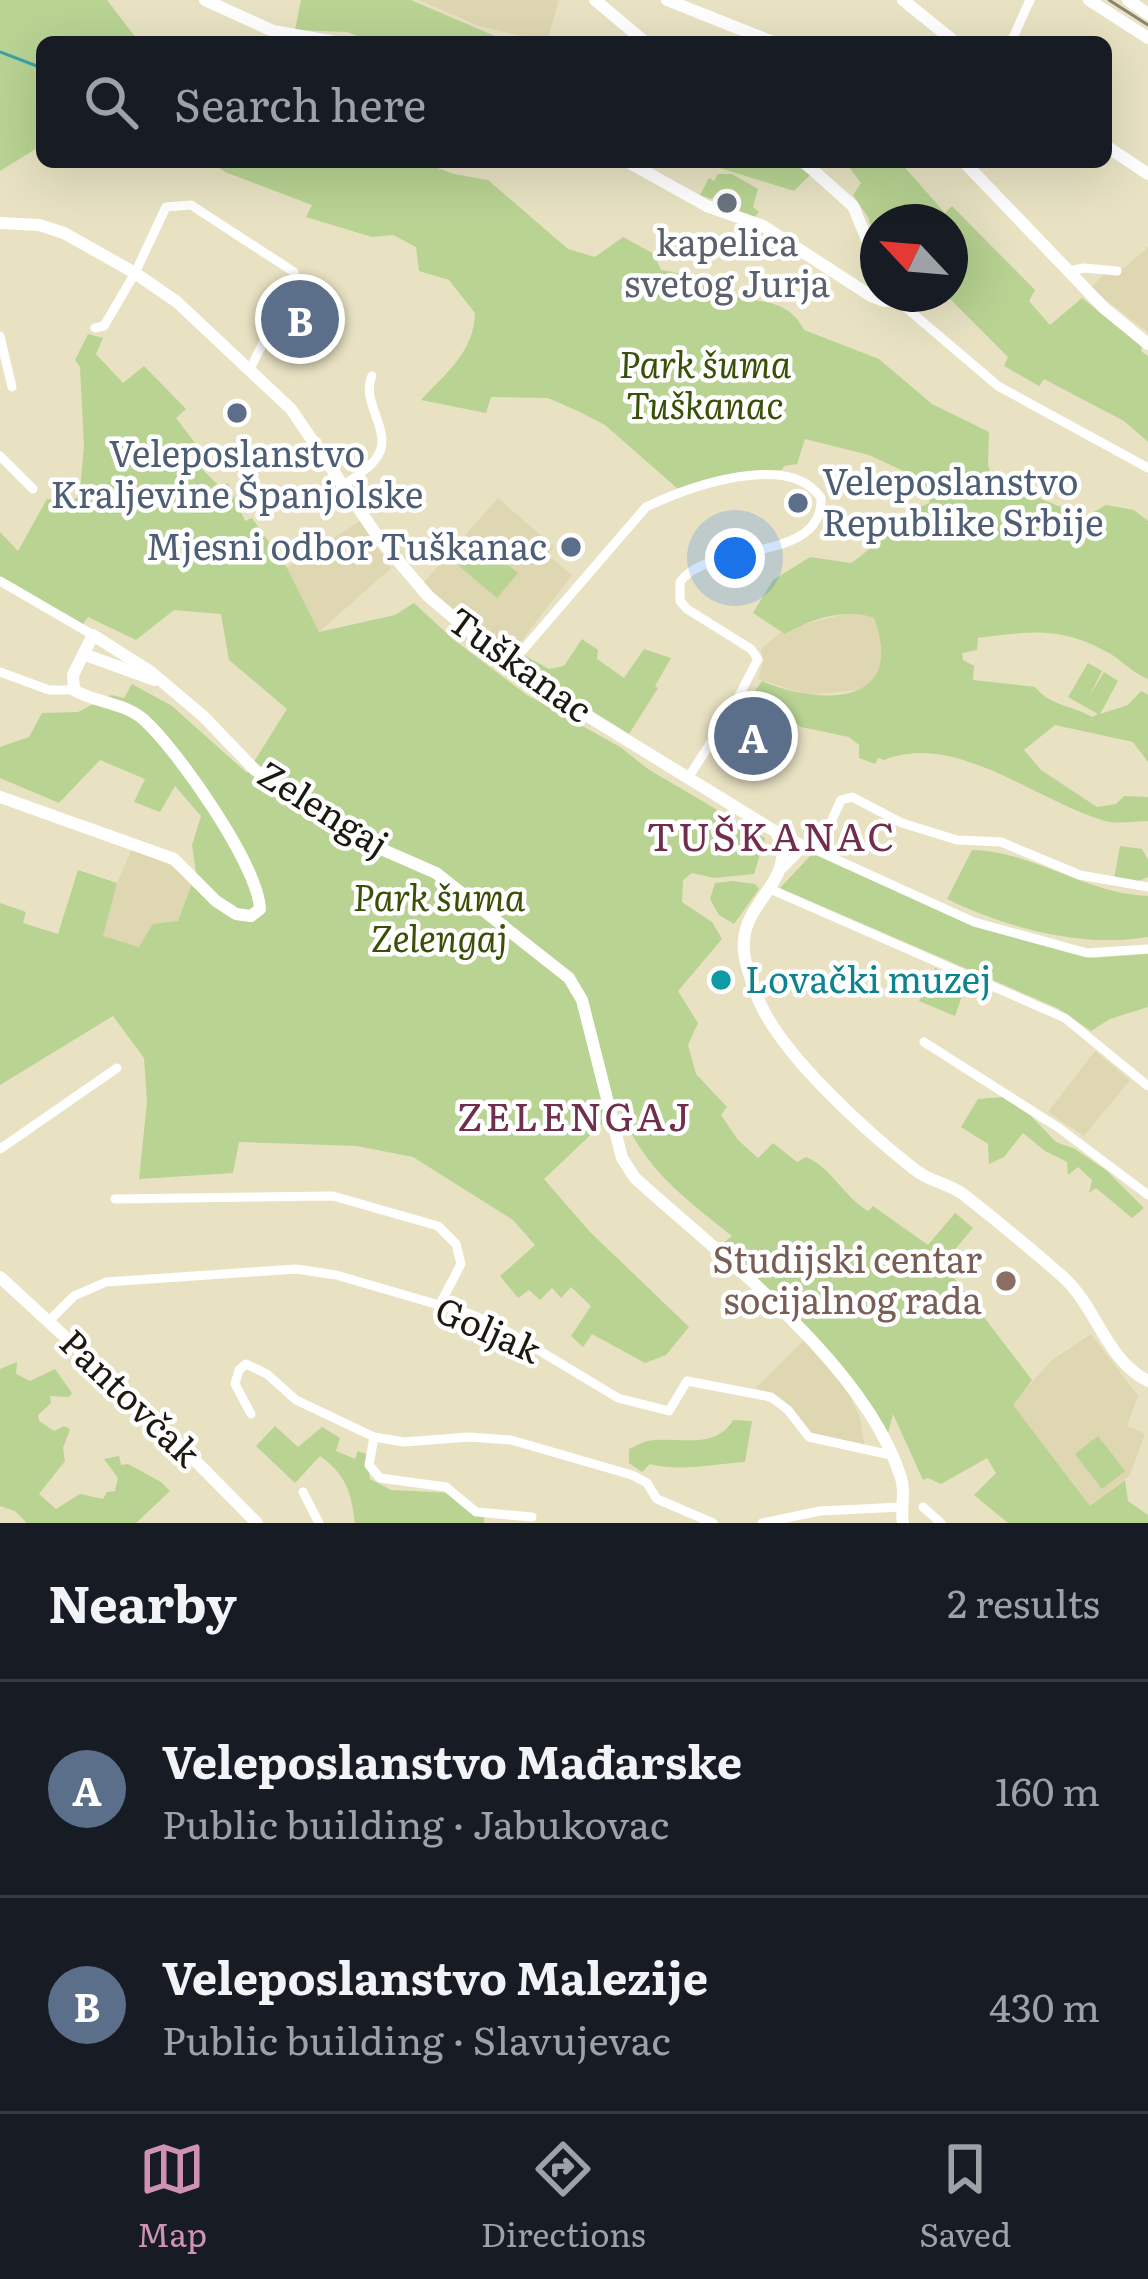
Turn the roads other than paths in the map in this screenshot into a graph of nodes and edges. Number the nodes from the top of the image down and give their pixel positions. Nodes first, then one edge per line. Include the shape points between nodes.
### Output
1 (205, 0) edge
2 (595, 0) edge
3 (667, 0) edge
4 (903, 0) edge
5 (1030, 0) edge
6 (1089, 0) edge
7 (1128, 0) edge
8 (1148, 14) edge
9 (301, 36) edge
10 (638, 36) edge
11 (757, 36) edge
12 (948, 36) edge
13 (1014, 36) edge
14 (1148, 38) edge
15 (1112, 150) edge
16 (639, 168) edge
17 (811, 168) edge
18 (970, 168) edge
19 (1148, 174) edge
20 (0, 223) edge
21 (860, 223) edge
22 (1069, 271) junction
23 (1117, 271) dead end
24 (135, 273) junction
25 (860, 288) edge
26 (912, 312) edge
27 (94, 328) dead end
28 (0, 336) edge
29 (1148, 344) edge
30 (249, 371) junction
31 (372, 376) dead end
32 (12, 387) dead end
33 (0, 456) edge
34 (1148, 469) edge
35 (343, 486) junction
36 (33, 489) dead end
37 (0, 581) edge
38 (93, 635) junction
39 (83, 655) junction
40 (509, 665) junction
41 (0, 672) edge
42 (164, 683) junction
43 (74, 690) junction
44 (688, 778) junction
45 (0, 797) edge
46 (776, 832) junction
47 (806, 845) junction
48 (818, 850) junction
49 (780, 872) junction
50 (1148, 887) edge
51 (770, 889) junction
52 (1148, 950) edge
53 (924, 1042) dead end
54 (117, 1068) dead end
55 (1148, 1086) edge
56 (0, 1149) edge
57 (1148, 1195) edge
58 (115, 1199) dead end
59 (0, 1277) edge
60 (440, 1304) junction
61 (49, 1321) junction
62 (1148, 1381) edge
63 (251, 1414) dead end
64 (374, 1437) junction
65 (891, 1455) junction
66 (303, 1492) dead end
67 (902, 1508) junction
68 (923, 1508) dead end
69 (532, 1517) dead end
70 (257, 1523) edge
71 (320, 1523) edge
72 (713, 1523) edge
73 (762, 1523) edge
74 (903, 1523) edge
75 (941, 1523) edge

1 - 9 street
2 - 10 street
3 - 11 street
4 - 12 street
5 - 13 street
6 - 14 street
7 - 8 street
15 - 19 street
16 - 25 street via 763,226
17 - 21 street via 853,206
18 - 22 street
20 - 24 street, Tuškanac via 64,233
22 - 23 street
22 - 29 street
24 - 27 street via 104,326
24 - 30 street, Tuškanac
24 - 30 street via 156,222 179,204 288,266 294,281
26 - 34 street via 998,386
28 - 32 street
30 - 35 street, Tuškanac via 291,409
31 - 35 street via 367,389 381,449
33 - 36 street
35 - 40 street, Tuškanac via 408,577
37 - 38 street
38 - 39 street
38 - 42 street, Zelengaj
39 - 42 street
39 - 43 street
40 - 44 street, Tuškanac
40 - 44 street via 646,507 753,474 809,485 821,511 799,537 694,568 680,582 687,609 758,659
41 - 43 street
42 - 65 street, Zelengaj via 255,770 372,845 436,873 569,979 582,1000 628,1168 832,1360
43 - 45 street, Zelengaj via 144,720 196,780 254,880 260,908 236,914 174,859
44 - 46 street, Tuškanac
46 - 47 street, Tuškanac
46 - 49 street
47 - 48 street, Tuškanac
47 - 49 street
48 - 50 street via 841,800 852,797 902,823 1001,842 1080,875
48 - 52 street, Tuškanac via 974,922 1087,953
49 - 51 street
51 - 55 street via 1065,1018
51 - 62 street via 743,942 762,1011 782,1042 915,1171 964,1195 1062,1276 1120,1360
53 - 57 street
54 - 56 street
58 - 60 street via 302,1193 411,1215 456,1244 461,1264
59 - 61 street, Pantovčak
60 - 61 street, Goljak via 296,1269 96,1284
60 - 65 street, Goljak via 500,1327 636,1406 669,1411 687,1381 743,1389 781,1403 815,1440
61 - 70 street, Pantovčak
63 - 64 street via 235,1384 246,1364 296,1400
64 - 69 street via 369,1465 380,1478 446,1487 476,1511
64 - 72 street via 511,1440 632,1474 657,1498
65 - 67 street, Zelengaj
66 - 71 street
67 - 73 street
67 - 74 street, Zelengaj
68 - 75 street

